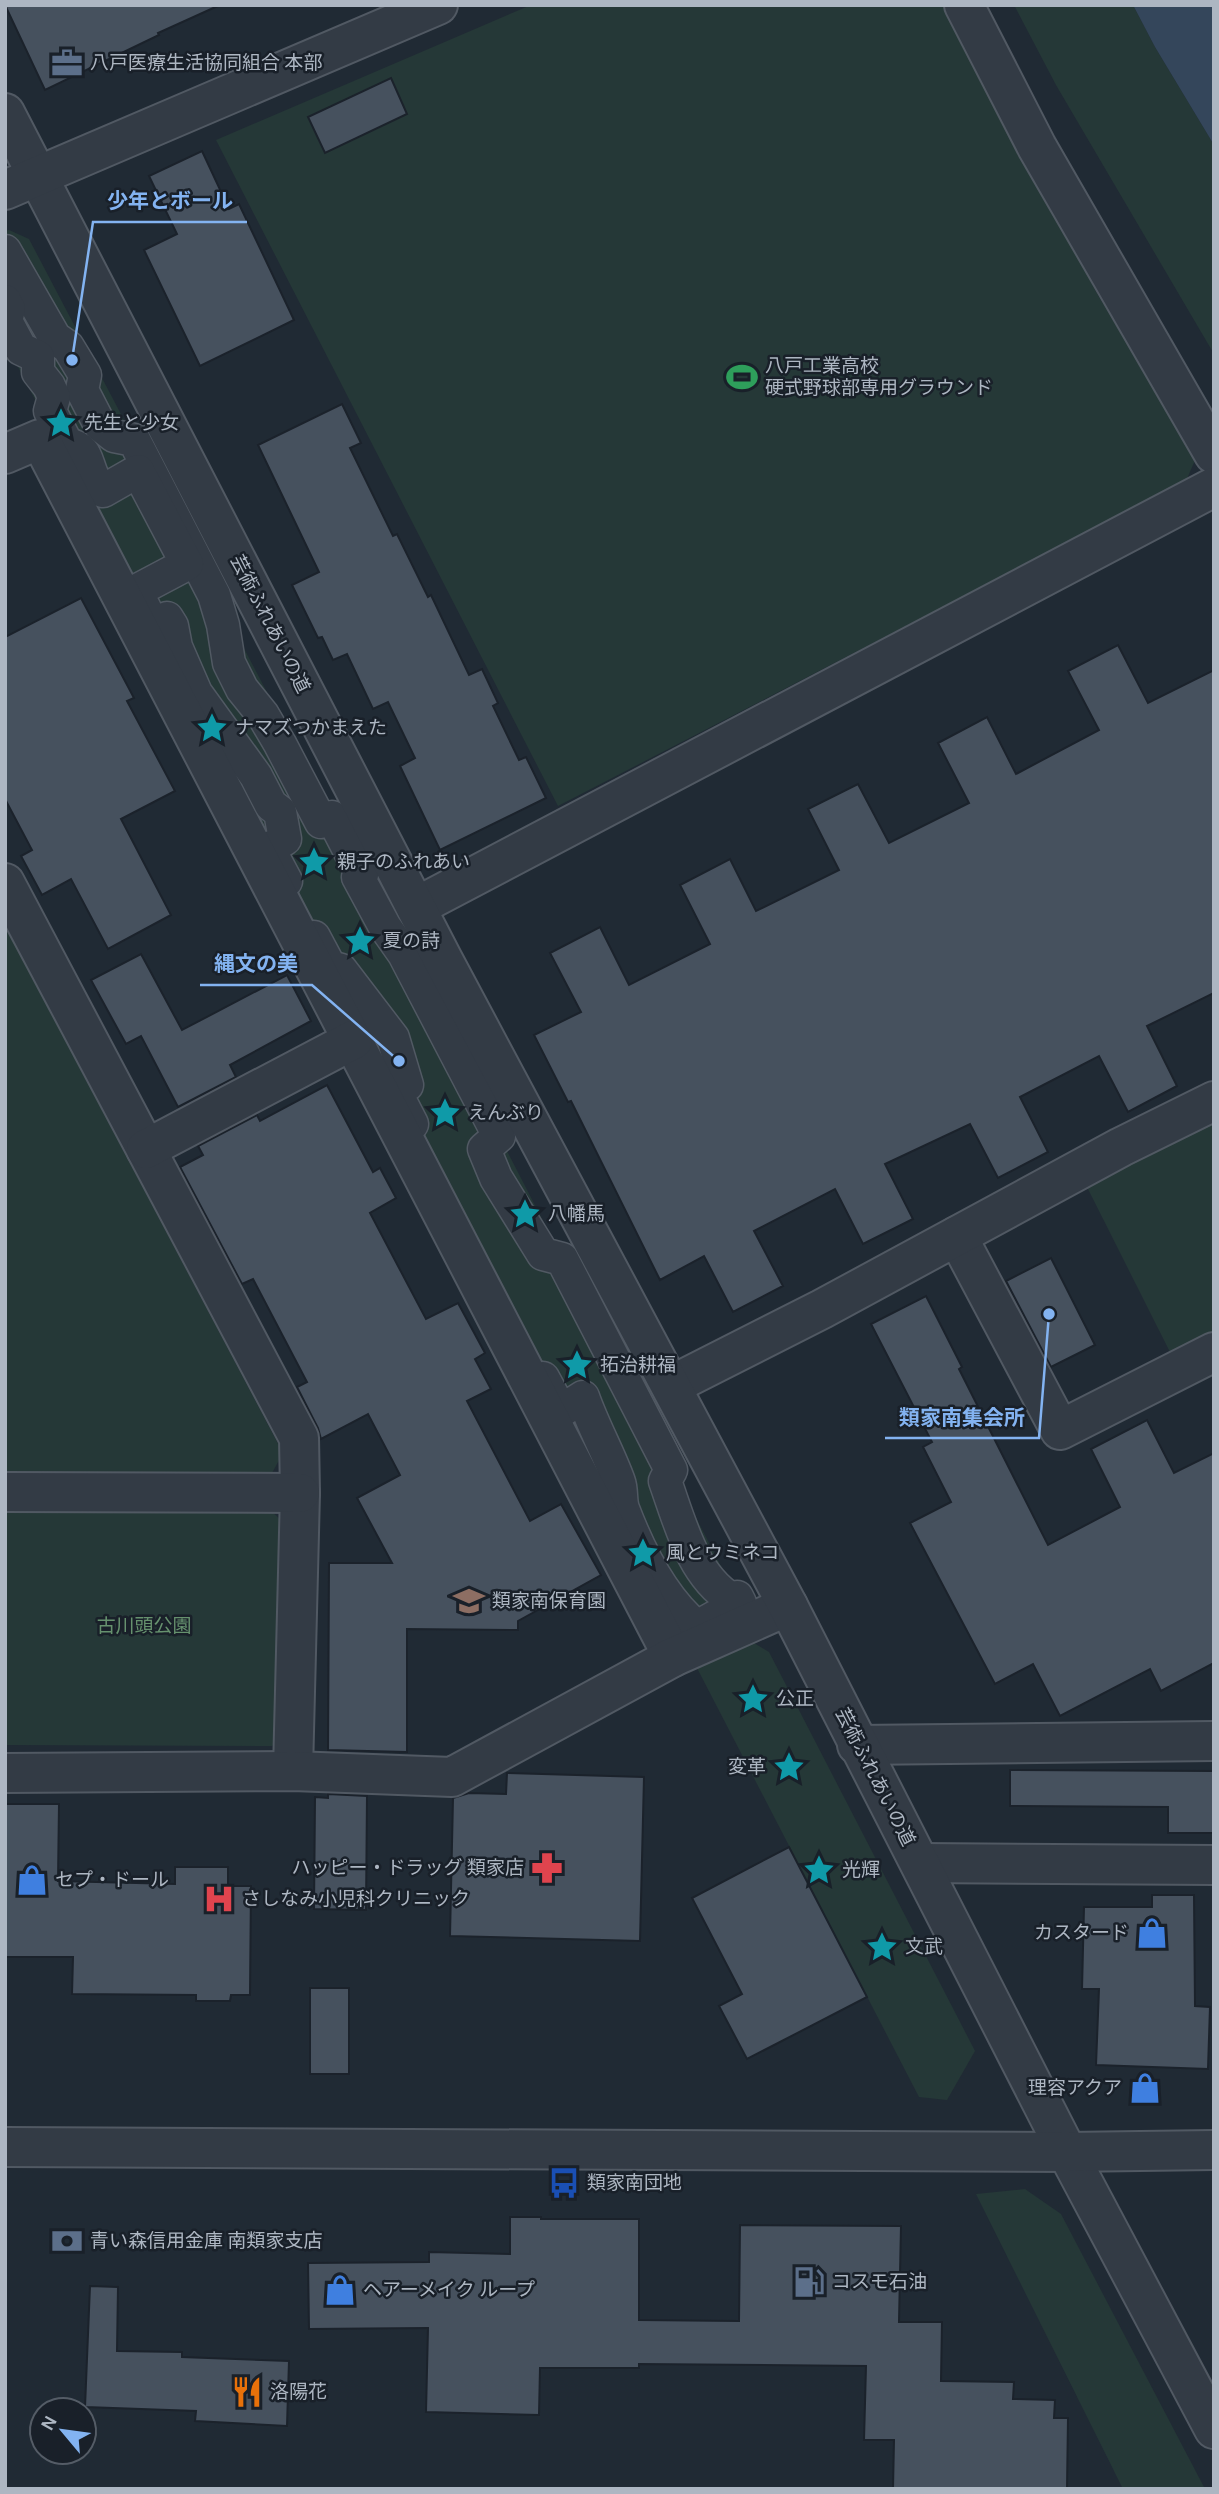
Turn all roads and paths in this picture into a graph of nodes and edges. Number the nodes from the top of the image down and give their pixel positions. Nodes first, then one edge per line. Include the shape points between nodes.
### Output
1 (438, 5) edge
2 (964, 5) edge
3 (5, 113) edge
4 (22, 183) edge
5 (5, 251) edge
6 (5, 301) edge
7 (5, 454) edge
8 (1214, 454) edge
9 (1214, 487) edge
10 (5, 883) edge
11 (416, 907) junction
12 (353, 1040) junction
13 (1214, 1101) edge
14 (146, 1149) junction
15 (957, 1236) junction
16 (1214, 1352) edge
17 (672, 1385) junction
18 (5, 1492) edge
19 (300, 1493) junction
20 (788, 1606) junction
21 (673, 1657) junction
22 (1214, 1741) edge
23 (858, 1745) junction
24 (293, 1771) junction
25 (5, 1773) edge
26 (920, 1863) junction
27 (1214, 1865) edge
28 (5, 2147) edge
29 (1214, 2150) edge
30 (1067, 2152) junction
31 (1214, 2429) edge

1 - 4 street
2 - 8 street via 1037,147
3 - 4 street, 芸術ふれあいの道
4 - 11 street, 芸術ふれあいの道
5 - 6 street via 55,338 68,347 85,375 82,390 100,425 114,436 134,440 214,595 229,663 243,690 263,715 321,822 332,817 362,875 358,877 370,902 404,954 499,1136 484,1149 496,1178 543,1254 562,1259 671,1470 666,1481 694,1558 715,1586 731,1599 737,1597 740,1603 697,1627 668,1596 648,1563 583,1397 561,1411 462,1222 395,1091 407,1086 393,1038 341,970 330,967 275,861 269,849 285,839 280,812 195,693 167,618 153,625 135,591 187,564 138,471 103,491 85,452 67,444 50,411 54,397 37,372 38,357 21,349 6,321 9,309
7 - 12 street via 40,439
9 - 11 street
10 - 14 street
11 - 17 street, 芸術ふれあいの道
12 - 14 street
12 - 21 street
13 - 15 street
14 - 19 street via 299,1438
15 - 16 street via 1060,1430
15 - 17 street
17 - 20 street, 芸術ふれあいの道
18 - 19 street
19 - 24 street
20 - 21 street
20 - 23 street, 芸術ふれあいの道
21 - 24 street via 452,1777
22 - 23 street
23 - 26 street, 芸術ふれあいの道
24 - 25 street
26 - 27 street
26 - 30 street, 芸術ふれあいの道
28 - 30 street
29 - 30 street
30 - 31 street, 芸術ふれあいの道

